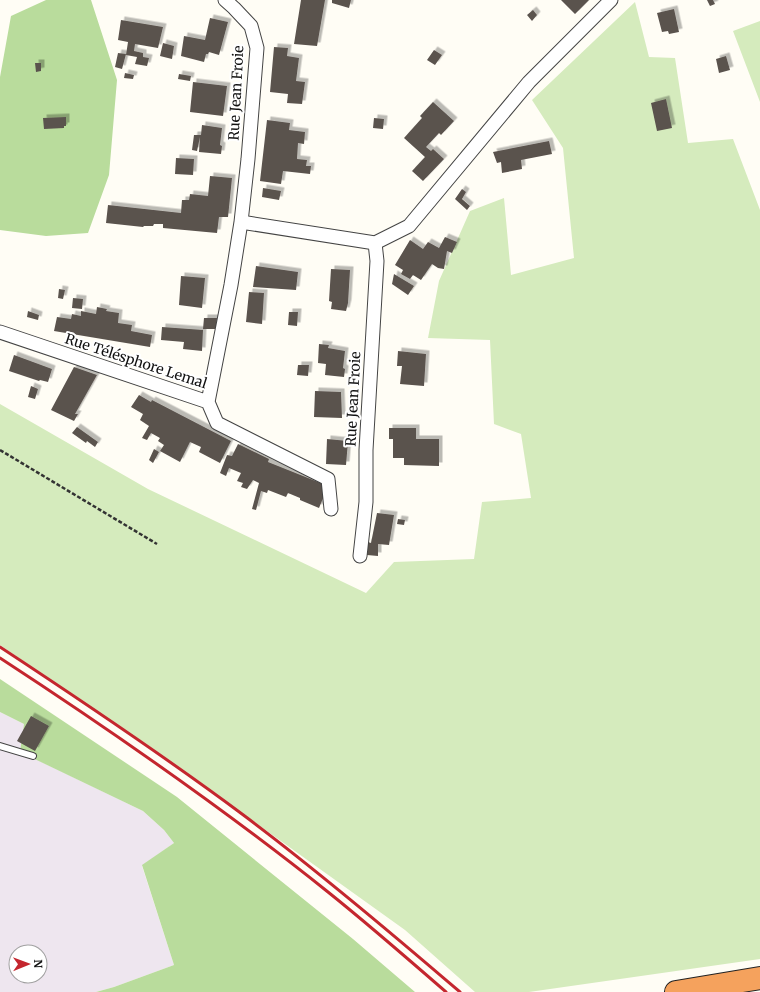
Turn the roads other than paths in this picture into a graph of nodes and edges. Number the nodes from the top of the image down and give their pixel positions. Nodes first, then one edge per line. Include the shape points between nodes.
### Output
1 (225, 0) edge
2 (611, 0) edge
3 (241, 222) junction
4 (376, 243) junction
5 (0, 332) edge
6 (208, 402) junction
7 (331, 509) dead end
8 (360, 556) dead end
9 (0, 746) edge
10 (33, 756) dead end
11 (760, 978) edge
12 (676, 992) edge

1 - 3 street, Rue Jean Froie via 251,26 257,48
2 - 4 street via 529,82 409,226
3 - 4 street
3 - 6 street, Rue Jean Froie
4 - 8 street, Rue Jean Froie via 366,450 366,502
5 - 6 street, Rue Télésphore Lemal
6 - 7 street, Rue Télésphore Lemal via 217,423 328,479
9 - 10 lane
11 - 12 highway

